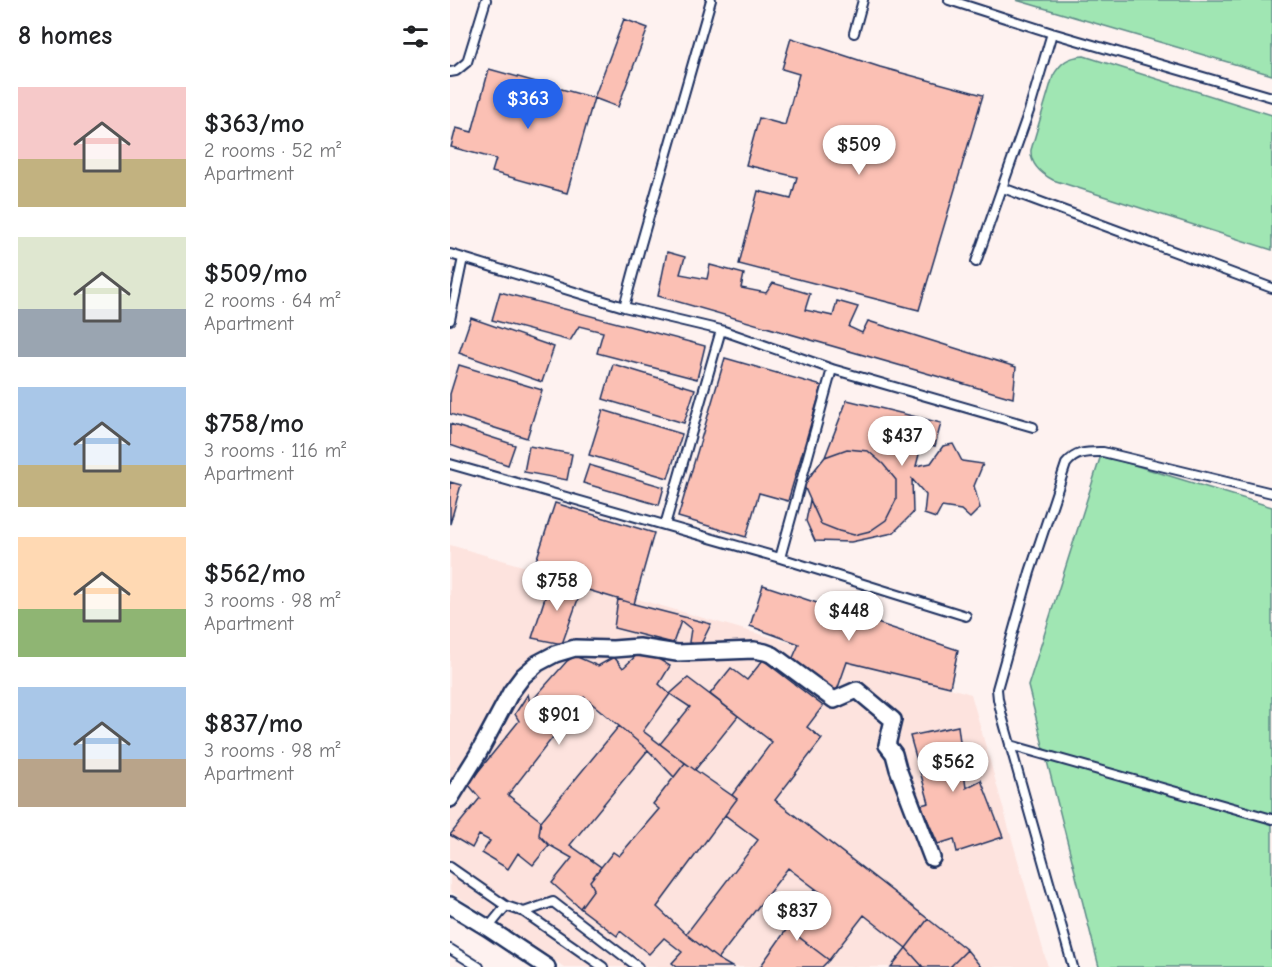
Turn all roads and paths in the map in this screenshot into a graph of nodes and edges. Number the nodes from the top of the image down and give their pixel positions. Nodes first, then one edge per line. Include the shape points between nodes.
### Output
1 (486, 0) edge
2 (711, 0) edge
3 (863, 0) edge
4 (949, 0) edge
5 (854, 33) dead end
6 (1052, 33) junction
7 (450, 72) edge
8 (1272, 97) edge
9 (1003, 188) junction
10 (450, 254) edge
11 (463, 258) junction
12 (976, 262) dead end
13 (1272, 288) edge
14 (624, 307) junction
15 (450, 320) edge
16 (721, 330) junction
17 (832, 369) junction
18 (1033, 427) dead end
19 (450, 464) edge
20 (1272, 493) edge
21 (665, 525) junction
22 (780, 558) junction
23 (966, 616) dead end
24 (1010, 746) junction
25 (450, 799) edge
26 (1272, 819) edge
27 (932, 858) dead end
28 (450, 867) edge
29 (450, 905) edge
30 (506, 906) junction
31 (524, 912) junction
32 (488, 928) junction
33 (450, 949) edge
34 (479, 967) edge
35 (547, 967) edge
36 (603, 967) edge
37 (638, 967) edge
38 (1073, 967) edge

1 - 7 lane via 467,62
2 - 14 lane
3 - 5 lane
4 - 6 lane
6 - 8 lane
6 - 9 lane
9 - 12 lane
9 - 13 lane
10 - 11 lane
11 - 14 lane
11 - 15 lane
14 - 16 lane
16 - 17 lane
16 - 21 lane
17 - 18 lane
17 - 22 lane
19 - 21 lane
20 - 24 lane via 1103,452 1081,452 1070,458 1030,572 997,689
21 - 22 lane
22 - 23 lane
24 - 26 lane
24 - 38 lane
25 - 27 street via 523,676 555,654 575,648 639,647 677,653 759,651 773,655 834,700 856,690 893,720 887,745 894,754
28 - 30 lane
29 - 32 street
30 - 31 lane
30 - 32 lane
31 - 36 lane
31 - 37 lane via 553,902
32 - 35 street
33 - 34 lane

